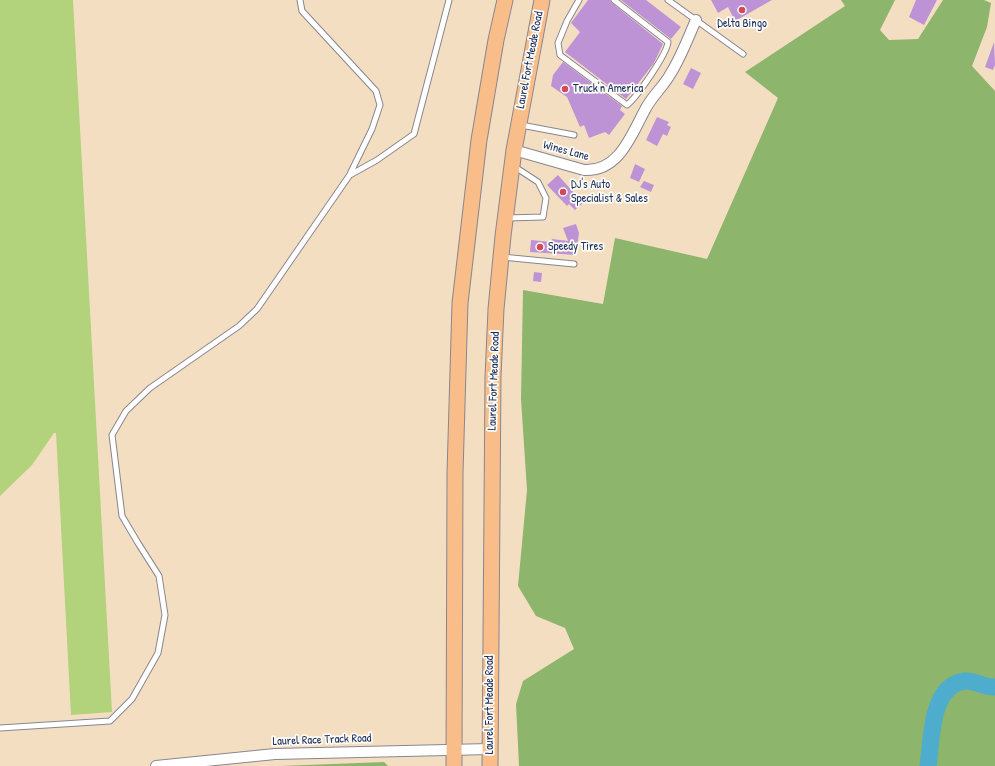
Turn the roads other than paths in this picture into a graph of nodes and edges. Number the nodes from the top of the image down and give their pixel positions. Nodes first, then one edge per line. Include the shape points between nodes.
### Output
1 (300, 0) edge
2 (449, 0) edge
3 (505, 0) edge
4 (542, 0) edge
5 (579, 0) edge
6 (614, 0) edge
7 (668, 0) edge
8 (696, 20) junction
9 (743, 54) dead end
10 (518, 124) junction
11 (574, 135) dead end
12 (514, 150) junction
13 (512, 165) junction
14 (349, 176) junction
15 (505, 218) junction
16 (501, 256) junction
17 (574, 264) dead end
18 (0, 728) edge
19 (490, 749) junction
20 (454, 750) junction
21 (156, 766) edge
22 (454, 766) edge
23 (490, 766) edge

1 - 14 lane via 302,11 376,91 380,105 372,129
2 - 14 lane via 414,134
3 - 20 main road via 479,140 460,303 455,466
4 - 10 main road, Laurel Fort Meade Road
5 - 6 lane via 558,43 560,55 627,105 667,49 668,42
7 - 8 lane
8 - 9 lane
8 - 12 street, Wines Lane via 671,74 653,97 636,130 615,159 594,171
10 - 11 lane
10 - 12 main road, Laurel Fort Meade Road
12 - 13 main road, Laurel Fort Meade Road
13 - 15 main road, Laurel Fort Meade Road
13 - 15 lane via 538,182 546,198 543,217
14 - 18 lane via 257,309 239,326 150,388 126,410 112,435 122,516 159,576 165,615 158,653 132,699 110,721
15 - 16 main road, Laurel Fort Meade Road
16 - 17 lane
16 - 19 main road, Laurel Fort Meade Road via 493,377
19 - 20 street, Laurel Race Track Road
19 - 23 main road, Laurel Fort Meade Road
20 - 21 street, Laurel Race Track Road via 275,754
20 - 22 main road

